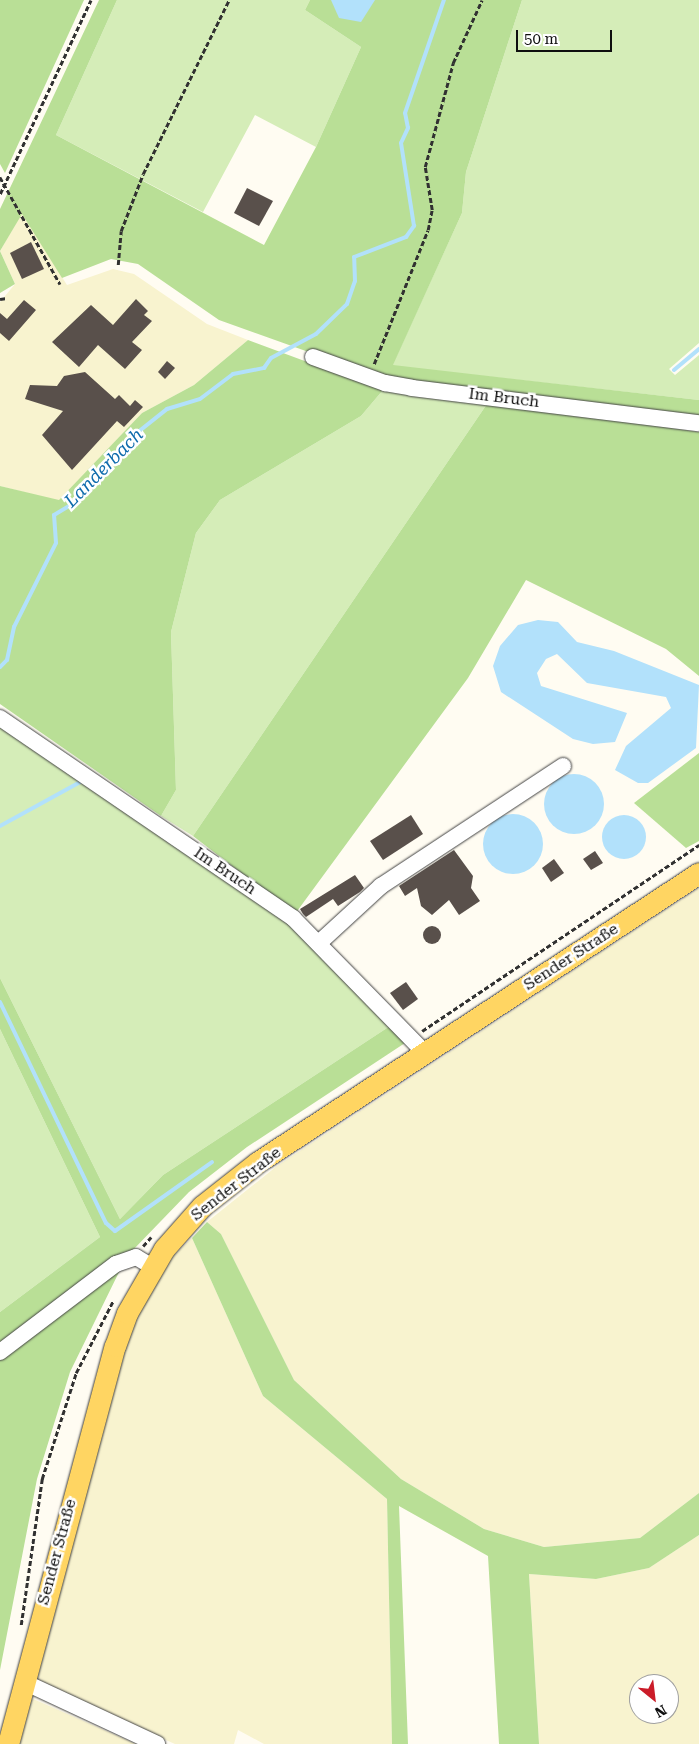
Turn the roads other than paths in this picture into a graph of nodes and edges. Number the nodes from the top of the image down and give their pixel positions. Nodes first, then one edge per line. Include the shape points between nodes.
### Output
1 (313, 357) dead end
2 (699, 423) edge
3 (0, 718) edge
4 (562, 766) dead end
5 (699, 873) edge
6 (320, 942) junction
7 (425, 1053) junction
8 (152, 1266) junction
9 (0, 1352) edge
10 (24, 1682) junction
11 (8, 1744) edge
12 (157, 1744) edge

1 - 2 street, Im Bruch via 412,388
3 - 6 street, Im Bruch via 294,918
4 - 6 street via 382,886
5 - 7 main road, Sender Straße
6 - 7 street, Im Bruch
7 - 8 main road, Sender Straße via 230,1184 202,1206
8 - 9 street via 136,1257 116,1264
8 - 10 main road, Sender Straße via 115,1346
10 - 11 main road, Sender Straße
10 - 12 street

